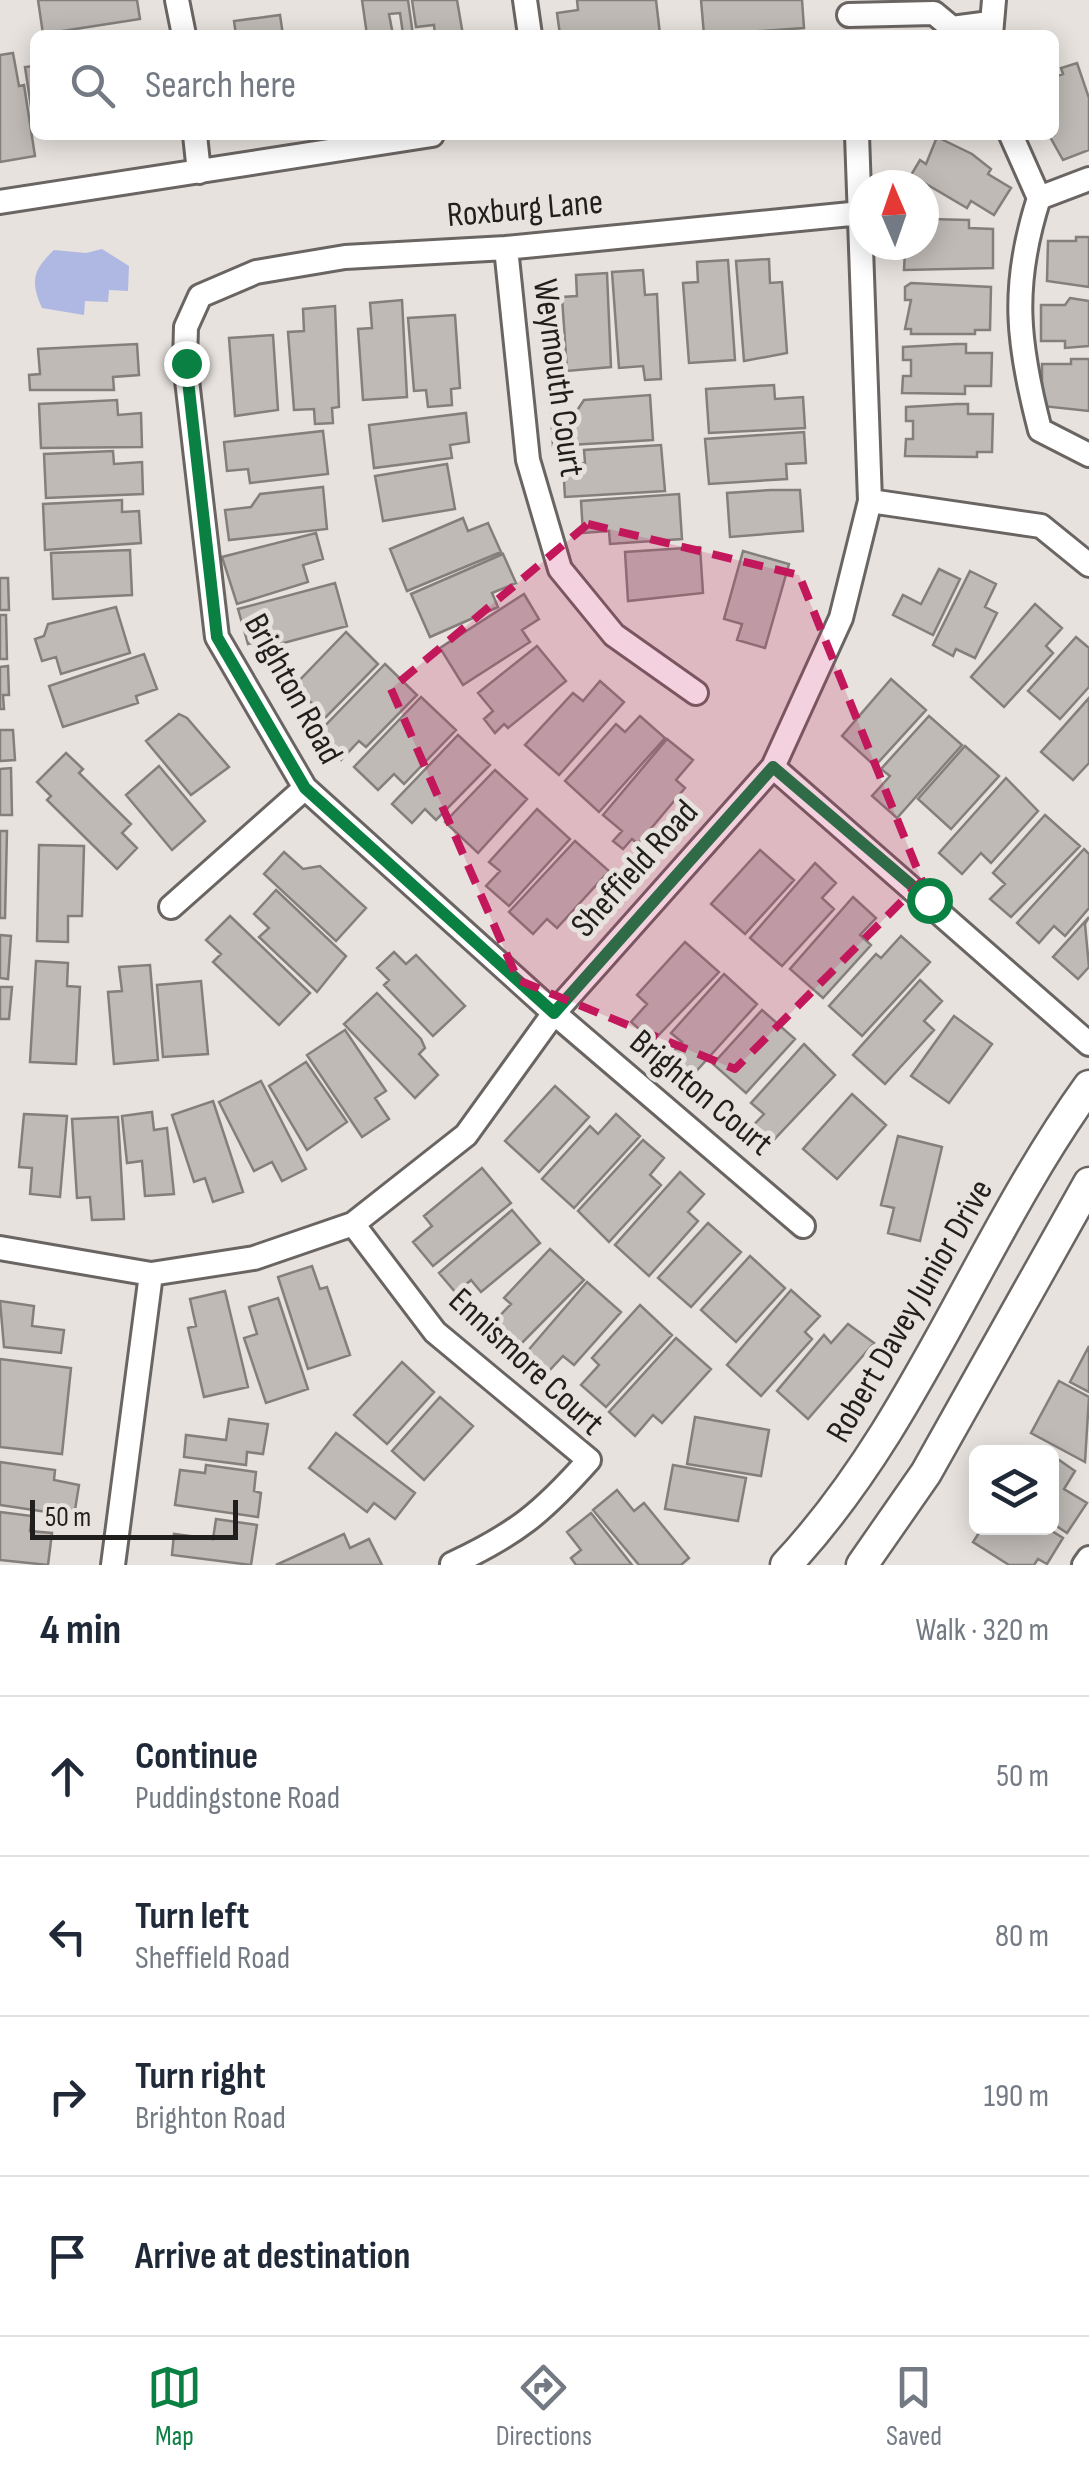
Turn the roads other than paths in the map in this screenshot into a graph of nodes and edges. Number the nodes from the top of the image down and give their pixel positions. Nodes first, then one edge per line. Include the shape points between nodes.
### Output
1 (177, 0) edge
2 (525, 0) edge
3 (850, 17) edge
4 (991, 19) edge
5 (183, 30) edge
6 (529, 30) edge
7 (949, 30) edge
8 (953, 30) edge
9 (196, 140) edge
10 (401, 140) edge
11 (857, 140) edge
12 (1013, 140) edge
13 (859, 170) edge
14 (199, 172) junction
15 (1089, 180) edge
16 (1039, 198) junction
17 (0, 202) edge
18 (849, 214) edge
19 (506, 248) junction
20 (862, 260) edge
21 (200, 296) joint
22 (1089, 454) edge
23 (870, 501) junction
24 (1089, 565) edge
25 (696, 693) dead end
26 (773, 767) junction
27 (305, 788) junction
28 (171, 907) dead end
29 (554, 1013) junction
30 (1089, 1044) edge
31 (1089, 1086) edge
32 (1089, 1183) edge
33 (353, 1224) junction
34 (803, 1226) dead end
35 (0, 1248) edge
36 (150, 1274) junction
37 (1089, 1558) edge
38 (452, 1564) edge
39 (113, 1565) edge
40 (786, 1565) edge
41 (862, 1565) edge
42 (1084, 1565) edge

1 - 5 street
2 - 6 street
3 - 7 street via 934,14
4 - 8 street
9 - 14 street
10 - 14 street
11 - 13 street, Sheffield Road
12 - 16 street
14 - 17 street
15 - 16 street
16 - 22 street via 1022,254 1022,359 1040,430
18 - 19 street, Roxburg Lane
19 - 21 street, Roxburg Lane via 345,257 256,272
19 - 25 street, Weymouth Court via 528,460 560,569 614,635
20 - 23 street, Sheffield Road
21 - 27 street, Brighton Road via 186,327 186,363 217,637
23 - 24 street via 1041,526
23 - 26 street, Sheffield Road via 841,618
26 - 29 street, Sheffield Road
26 - 30 street
27 - 28 street
27 - 29 street, Brighton Road
29 - 33 street, Sheffield Road via 466,1135
29 - 34 street, Brighton Court
31 - 40 main road, Robert Davey Junior Drive via 1014,1203 880,1445 835,1513
32 - 41 main road via 926,1473
33 - 36 street, Sheffield Road via 254,1258
33 - 38 street, Ennismore Court via 435,1332 588,1460 543,1512
35 - 36 street, Sheffield Road
36 - 39 street
37 - 42 street

